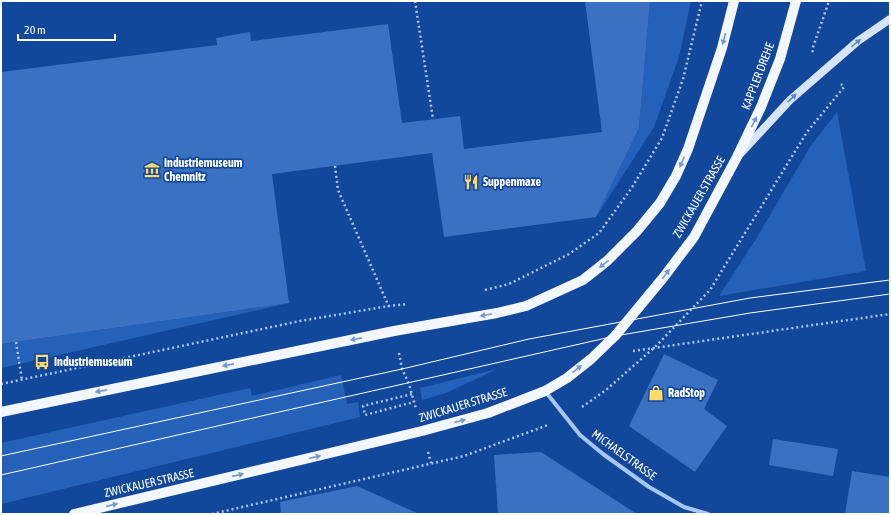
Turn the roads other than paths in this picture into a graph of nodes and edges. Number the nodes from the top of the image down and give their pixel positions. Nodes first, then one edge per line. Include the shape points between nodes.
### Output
1 (734, 1) edge
2 (796, 1) edge
3 (890, 19) edge
4 (737, 157) junction
5 (545, 391) junction
6 (1, 412) edge
7 (74, 514) edge
8 (708, 514) edge

1 -> 6 main road via 722,48 688,149 676,176 637,231 607,261 583,280 526,306 497,313 394,331
4 -> 2 main road, KAPPLER DREHE via 770,87
4 -> 3 main road, ZWICKAUER STRASSE via 790,100 858,41
5 -> 4 main road, ZWICKAUER STRASSE via 591,359 620,331 694,237
7 -> 5 main road, ZWICKAUER STRASSE via 422,431 488,413
5 - 8 street, MICHAELSTRASSE via 580,435 598,450 649,487 684,506

